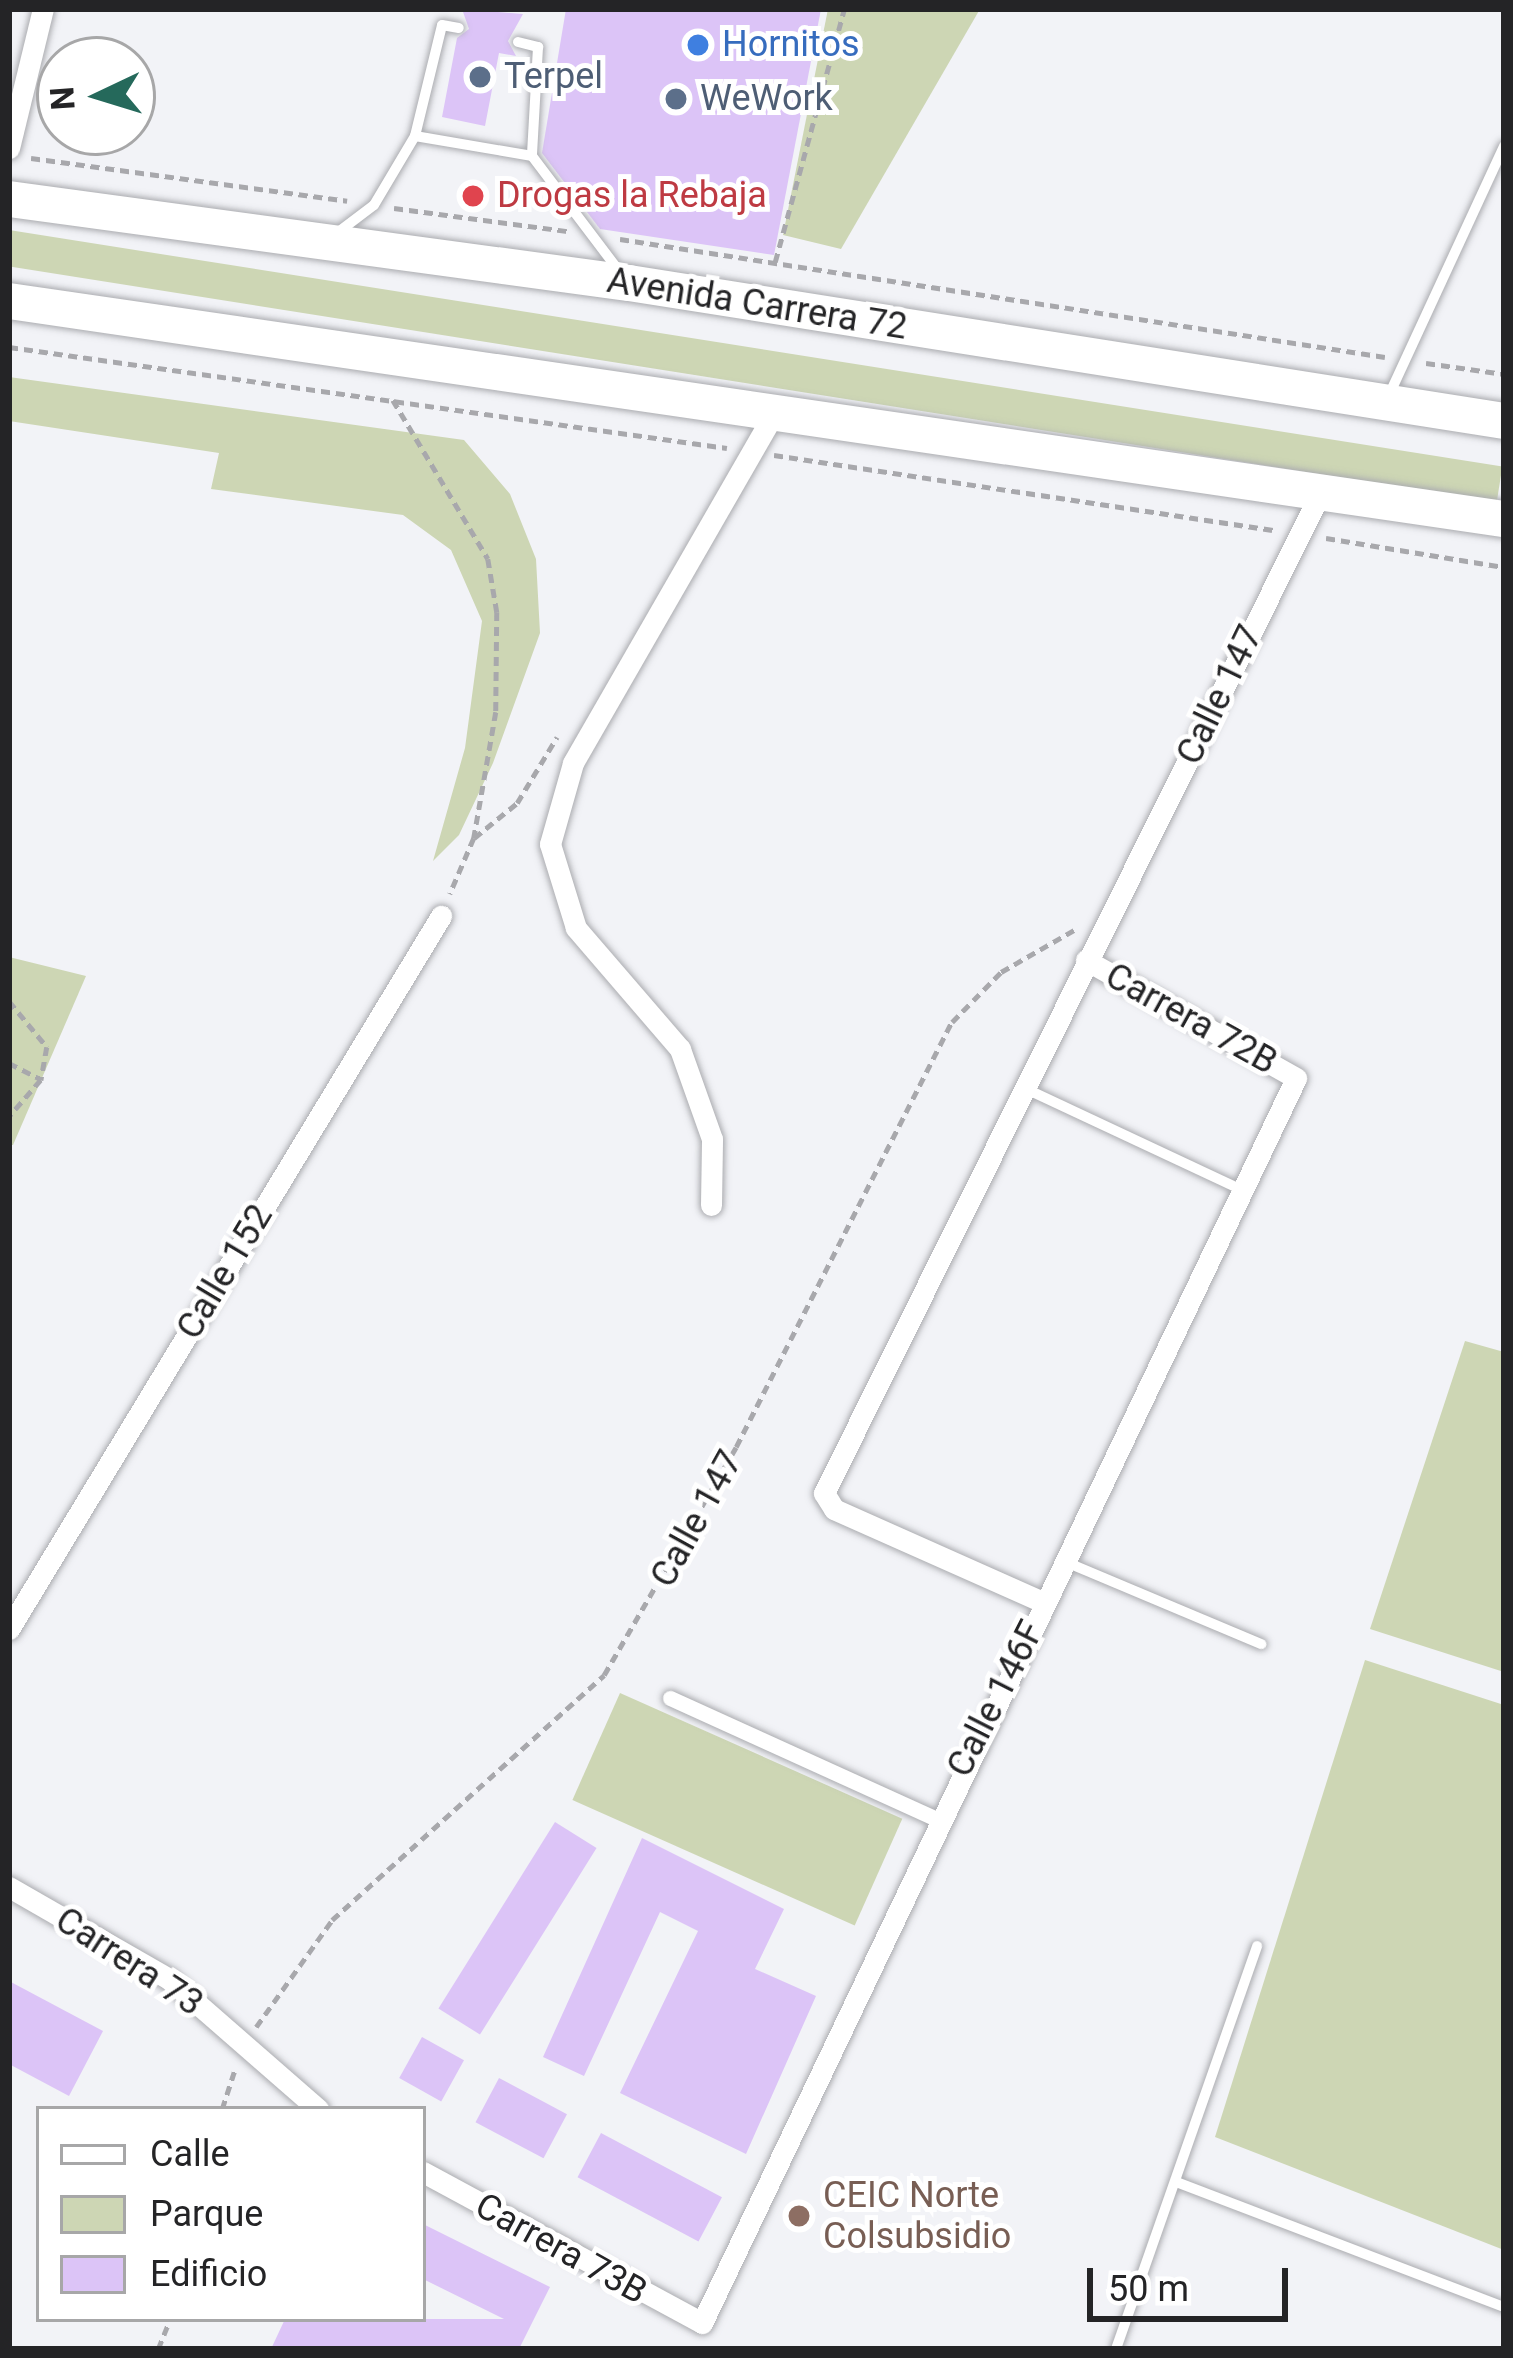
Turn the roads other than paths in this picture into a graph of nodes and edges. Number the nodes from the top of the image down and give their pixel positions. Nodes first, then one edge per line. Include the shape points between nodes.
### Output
1 (43, 9) edge
2 (459, 28) dead end
3 (518, 42) dead end
4 (415, 136) junction
5 (1504, 146) edge
6 (9, 152) edge
7 (532, 156) junction
8 (9, 200) edge
9 (323, 243) junction
10 (629, 283) junction
11 (9, 301) edge
12 (1385, 404) junction
13 (776, 410) junction
14 (1504, 421) edge
15 (1322, 492) junction
16 (1504, 519) edge
17 (441, 916) road end
18 (1086, 961) junction
19 (1296, 1078) joint
20 (1019, 1085) junction
21 (1245, 1191) junction
22 (711, 1205) dead end
23 (1066, 1562) junction
24 (1045, 1604) junction
25 (9, 1629) edge
26 (1261, 1644) dead end
27 (670, 1698) dead end
28 (935, 1818) junction
29 (9, 1887) edge
30 (1257, 1946) dead end
31 (315, 2106) edge
32 (426, 2174) edge
33 (1179, 2182) junction
34 (1504, 2307) edge
35 (702, 2323) joint
36 (1116, 2349) edge

1 - 6 street
2 - 4 lane via 442,25
3 - 7 lane via 538,47
4 - 7 lane
4 - 9 lane via 374,205
5 - 12 lane
7 - 10 lane
8 - 9 highway, Avenida Carrera 72
9 - 10 highway, Avenida Carrera 72
10 - 12 highway, Avenida Carrera 72
11 - 13 highway
12 - 14 highway, Avenida Carrera 72
13 - 15 highway
13 - 22 street via 574,763 550,844 576,928 680,1049 712,1139
15 - 16 highway
15 - 18 street, Calle 147
17 - 25 street, Calle 152
18 - 19 street, Carrera 72B
18 - 20 street, Calle 147
19 - 21 street, Calle 146F
20 - 21 lane
20 - 24 street, Calle 147 via 824,1493 834,1509
21 - 23 street, Calle 146F
23 - 24 street, Calle 146F
23 - 26 lane
24 - 28 street, Calle 146F
27 - 28 street
28 - 35 street, Calle 146F
29 - 31 street, Carrera 73 via 169,1979
30 - 33 lane
32 - 35 street, Carrera 73B
33 - 34 lane
33 - 36 lane

